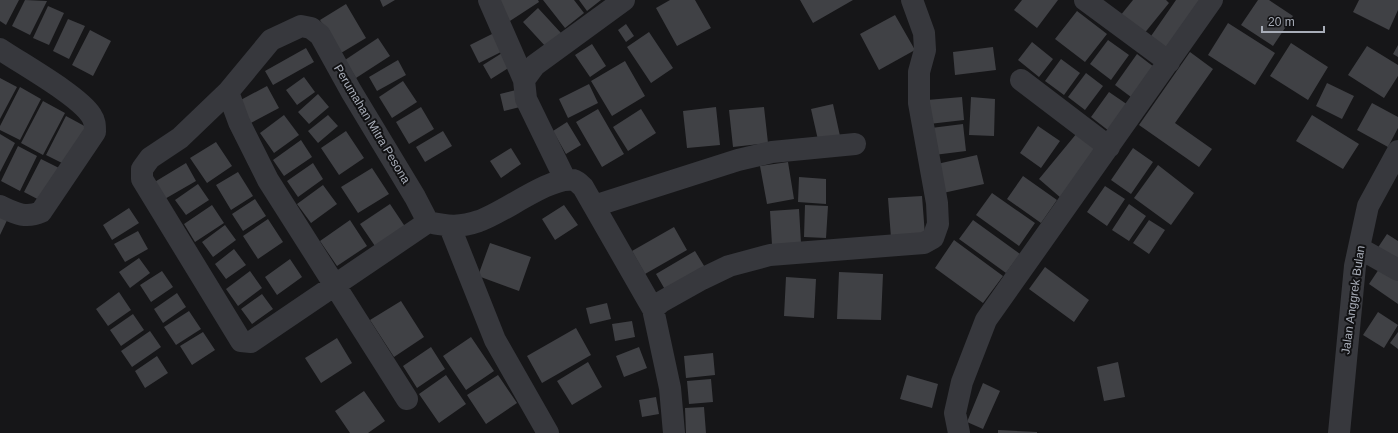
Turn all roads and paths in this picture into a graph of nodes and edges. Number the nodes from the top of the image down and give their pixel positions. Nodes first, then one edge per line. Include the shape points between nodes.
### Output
1 (489, 0) edge
2 (624, 0) edge
3 (912, 0) edge
4 (1085, 0) edge
5 (1212, 0) edge
6 (0, 49) edge
7 (1169, 62) junction
8 (524, 80) junction
9 (1021, 80) dead end
10 (228, 92) junction
11 (855, 144) dead end
12 (1109, 147) junction
13 (1398, 151) edge
14 (565, 179) junction
15 (0, 206) edge
16 (594, 206) junction
17 (428, 222) junction
18 (450, 227) junction
19 (1359, 248) junction
20 (1398, 270) edge
21 (334, 285) junction
22 (653, 309) junction
23 (408, 399) dead end
24 (548, 433) edge
25 (674, 433) edge
26 (959, 433) edge
27 (1339, 433) edge

1 - 8 street
2 - 8 street via 535,65
3 - 22 street via 924,32 925,50 919,72 919,103 937,203 938,224 933,238 924,243 770,255 723,270 661,302
4 - 7 street
5 - 7 street
6 - 15 street via 78,100 96,124 95,132 41,212 24,217
7 - 12 street
8 - 14 street via 526,99
9 - 12 street
10 - 17 street, Perumahan Mitra Pesona via 271,40 301,26 311,28 320,35
10 - 21 street via 239,122 268,180
10 - 21 street, Perumahan Mitra Pesona via 180,138 150,158 142,169 142,179 241,342 251,342
11 - 16 street via 772,152 738,160
12 - 26 street via 986,320 962,382 956,413
13 - 19 street, Jalan Anggrek Bulan via 1368,206
14 - 16 street via 575,180 583,187
14 - 18 street via 531,193 479,221
16 - 22 street
17 - 18 street
17 - 21 street, Perumahan Mitra Pesona
18 - 24 street via 495,340
19 - 20 street
19 - 27 street, Jalan Anggrek Bulan via 1346,341
21 - 23 street
22 - 25 street via 670,388

